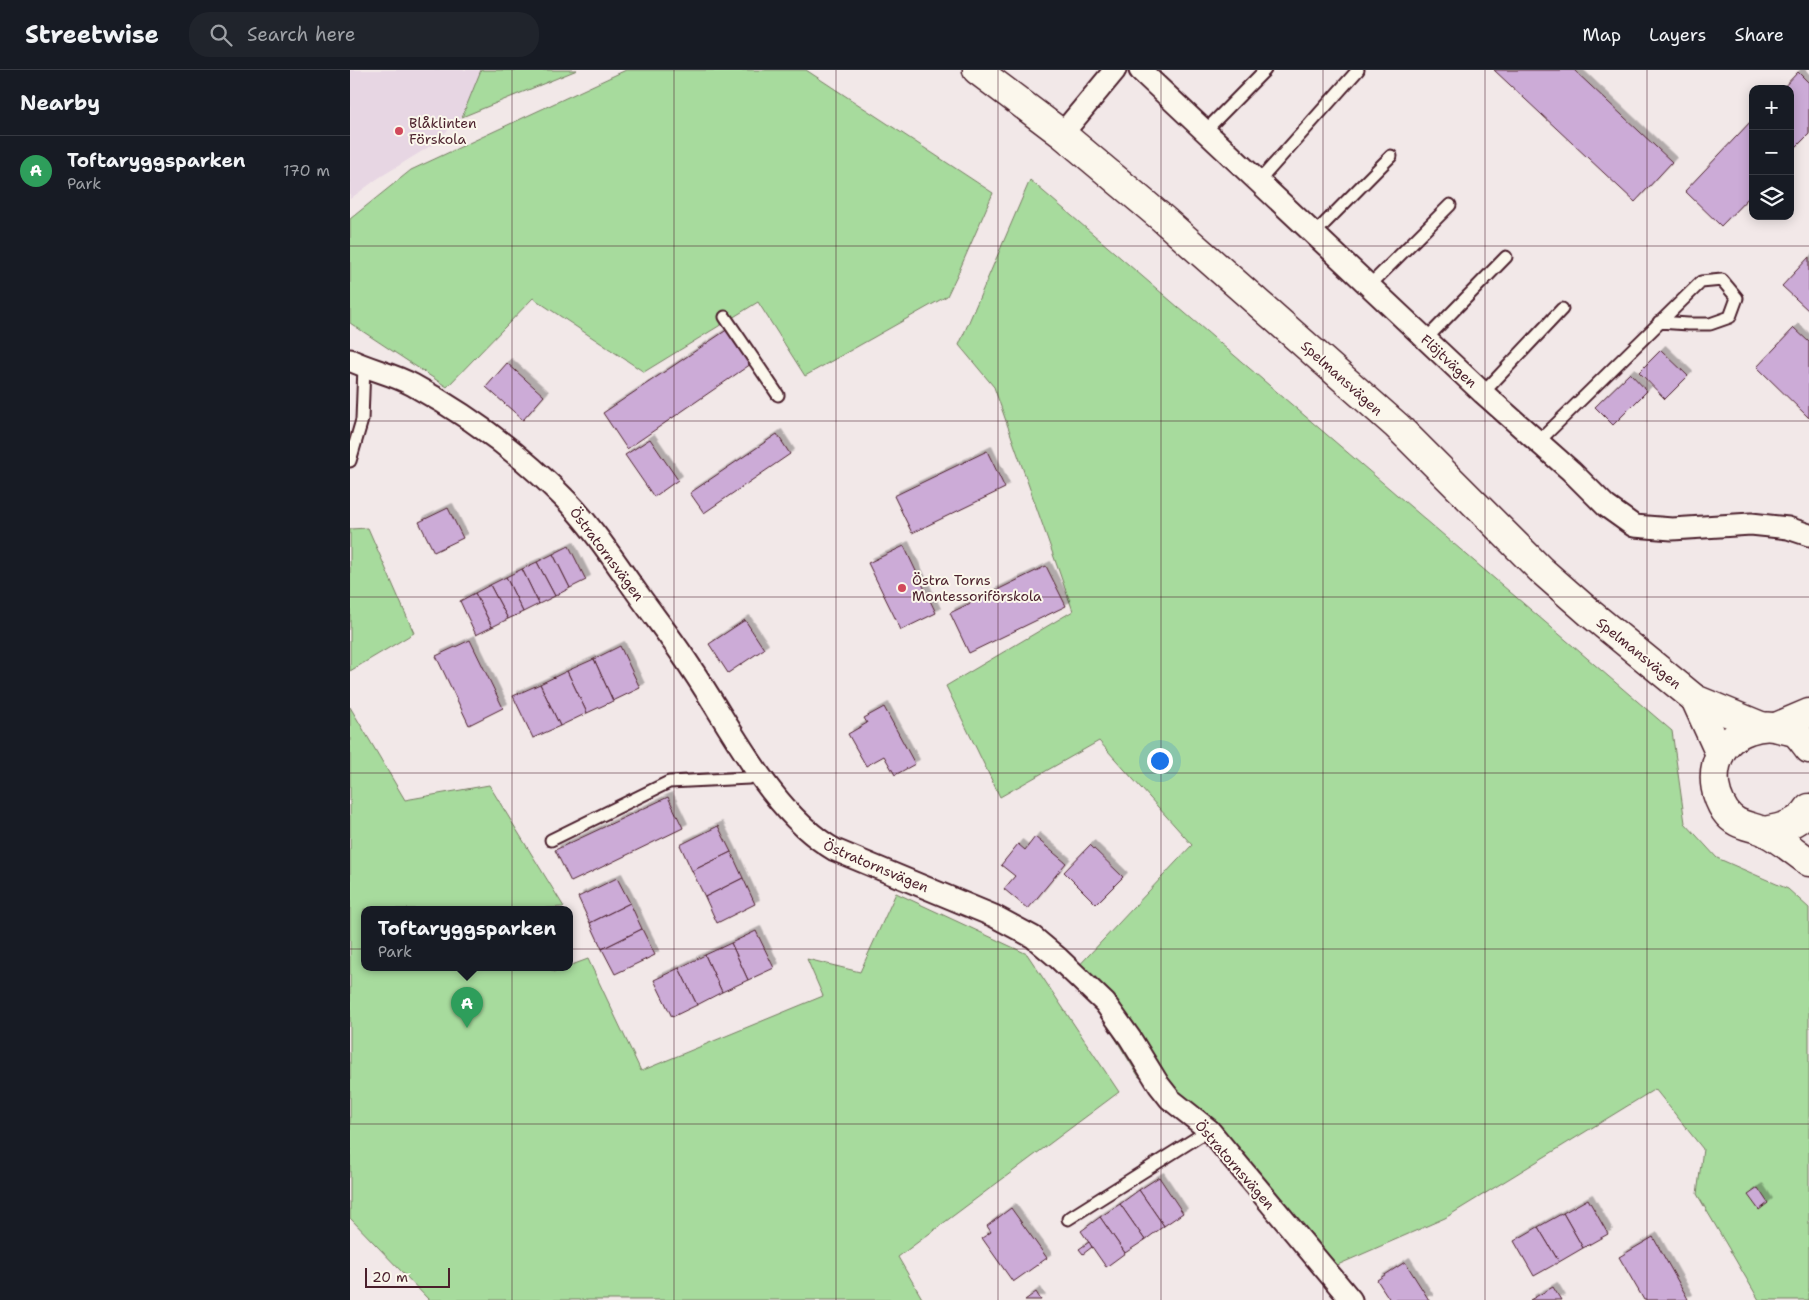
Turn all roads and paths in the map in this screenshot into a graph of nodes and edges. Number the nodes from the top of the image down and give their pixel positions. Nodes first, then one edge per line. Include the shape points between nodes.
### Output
1 (977, 70) edge
2 (1115, 70) edge
3 (1265, 70) edge
4 (1358, 70) edge
5 (1147, 72) edge
6 (1205, 131) junction
7 (1062, 134) junction
8 (1391, 156) dead end
9 (1259, 181) junction
10 (1450, 205) dead end
11 (1314, 234) junction
12 (1506, 257) dead end
13 (1369, 286) junction
14 (1562, 309) dead end
15 (724, 317) dead end
16 (1659, 322) junction
17 (1426, 340) junction
18 (357, 363) edge
19 (1482, 393) junction
20 (778, 395) dead end
21 (1537, 443) junction
22 (350, 461) edge
23 (1809, 535) edge
24 (1695, 699) junction
25 (1809, 713) edge
26 (1768, 726) junction
27 (1809, 749) edge
28 (1720, 754) junction
29 (758, 772) junction
30 (1809, 808) edge
31 (1764, 831) junction
32 (551, 840) dead end
33 (1809, 862) edge
34 (1209, 1130) junction
35 (1068, 1219) dead end
36 (1351, 1300) edge

1 - 7 main road, Spelmansvägen
2 - 7 street
3 - 6 lane
4 - 9 lane
5 - 6 street, Flöjtvägen
6 - 9 street, Flöjtvägen
7 - 24 main road, Spelmansvägen via 1397,426 1583,608
8 - 11 lane
9 - 11 street, Flöjtvägen
10 - 13 lane
11 - 13 street, Flöjtvägen
12 - 17 lane
13 - 17 street, Flöjtvägen
14 - 19 lane
15 - 20 lane
16 - 16 lane via 1701,282 1722,280 1737,298 1730,317 1710,324
16 - 21 lane
17 - 19 street, Flöjtvägen
18 - 22 lane via 362,420
18 - 29 street, Östratornsvägen via 412,384 469,419 504,444 567,502 599,539 687,662
19 - 21 street, Flöjtvägen
21 - 23 street, Flöjtvägen via 1606,506 1634,526 1672,528 1751,524 1788,528
24 - 26 main road, Spelmansvägen
24 - 28 main road, Spelmansvägen
25 - 26 main road
26 - 27 main road, Spelmansvägen via 1796,734
26 - 28 main road via 1743,732 1730,740
28 - 31 main road via 1715,765 1714,786 1726,812 1742,825
29 - 32 lane via 749,778 669,782
29 - 34 street, Östratornsvägen via 779,801 817,840 994,916 1032,937 1074,971 1105,1003 1170,1099
30 - 31 main road via 1804,816 1785,827
31 - 33 main road
34 - 35 lane
34 - 36 street, Östratornsvägen

